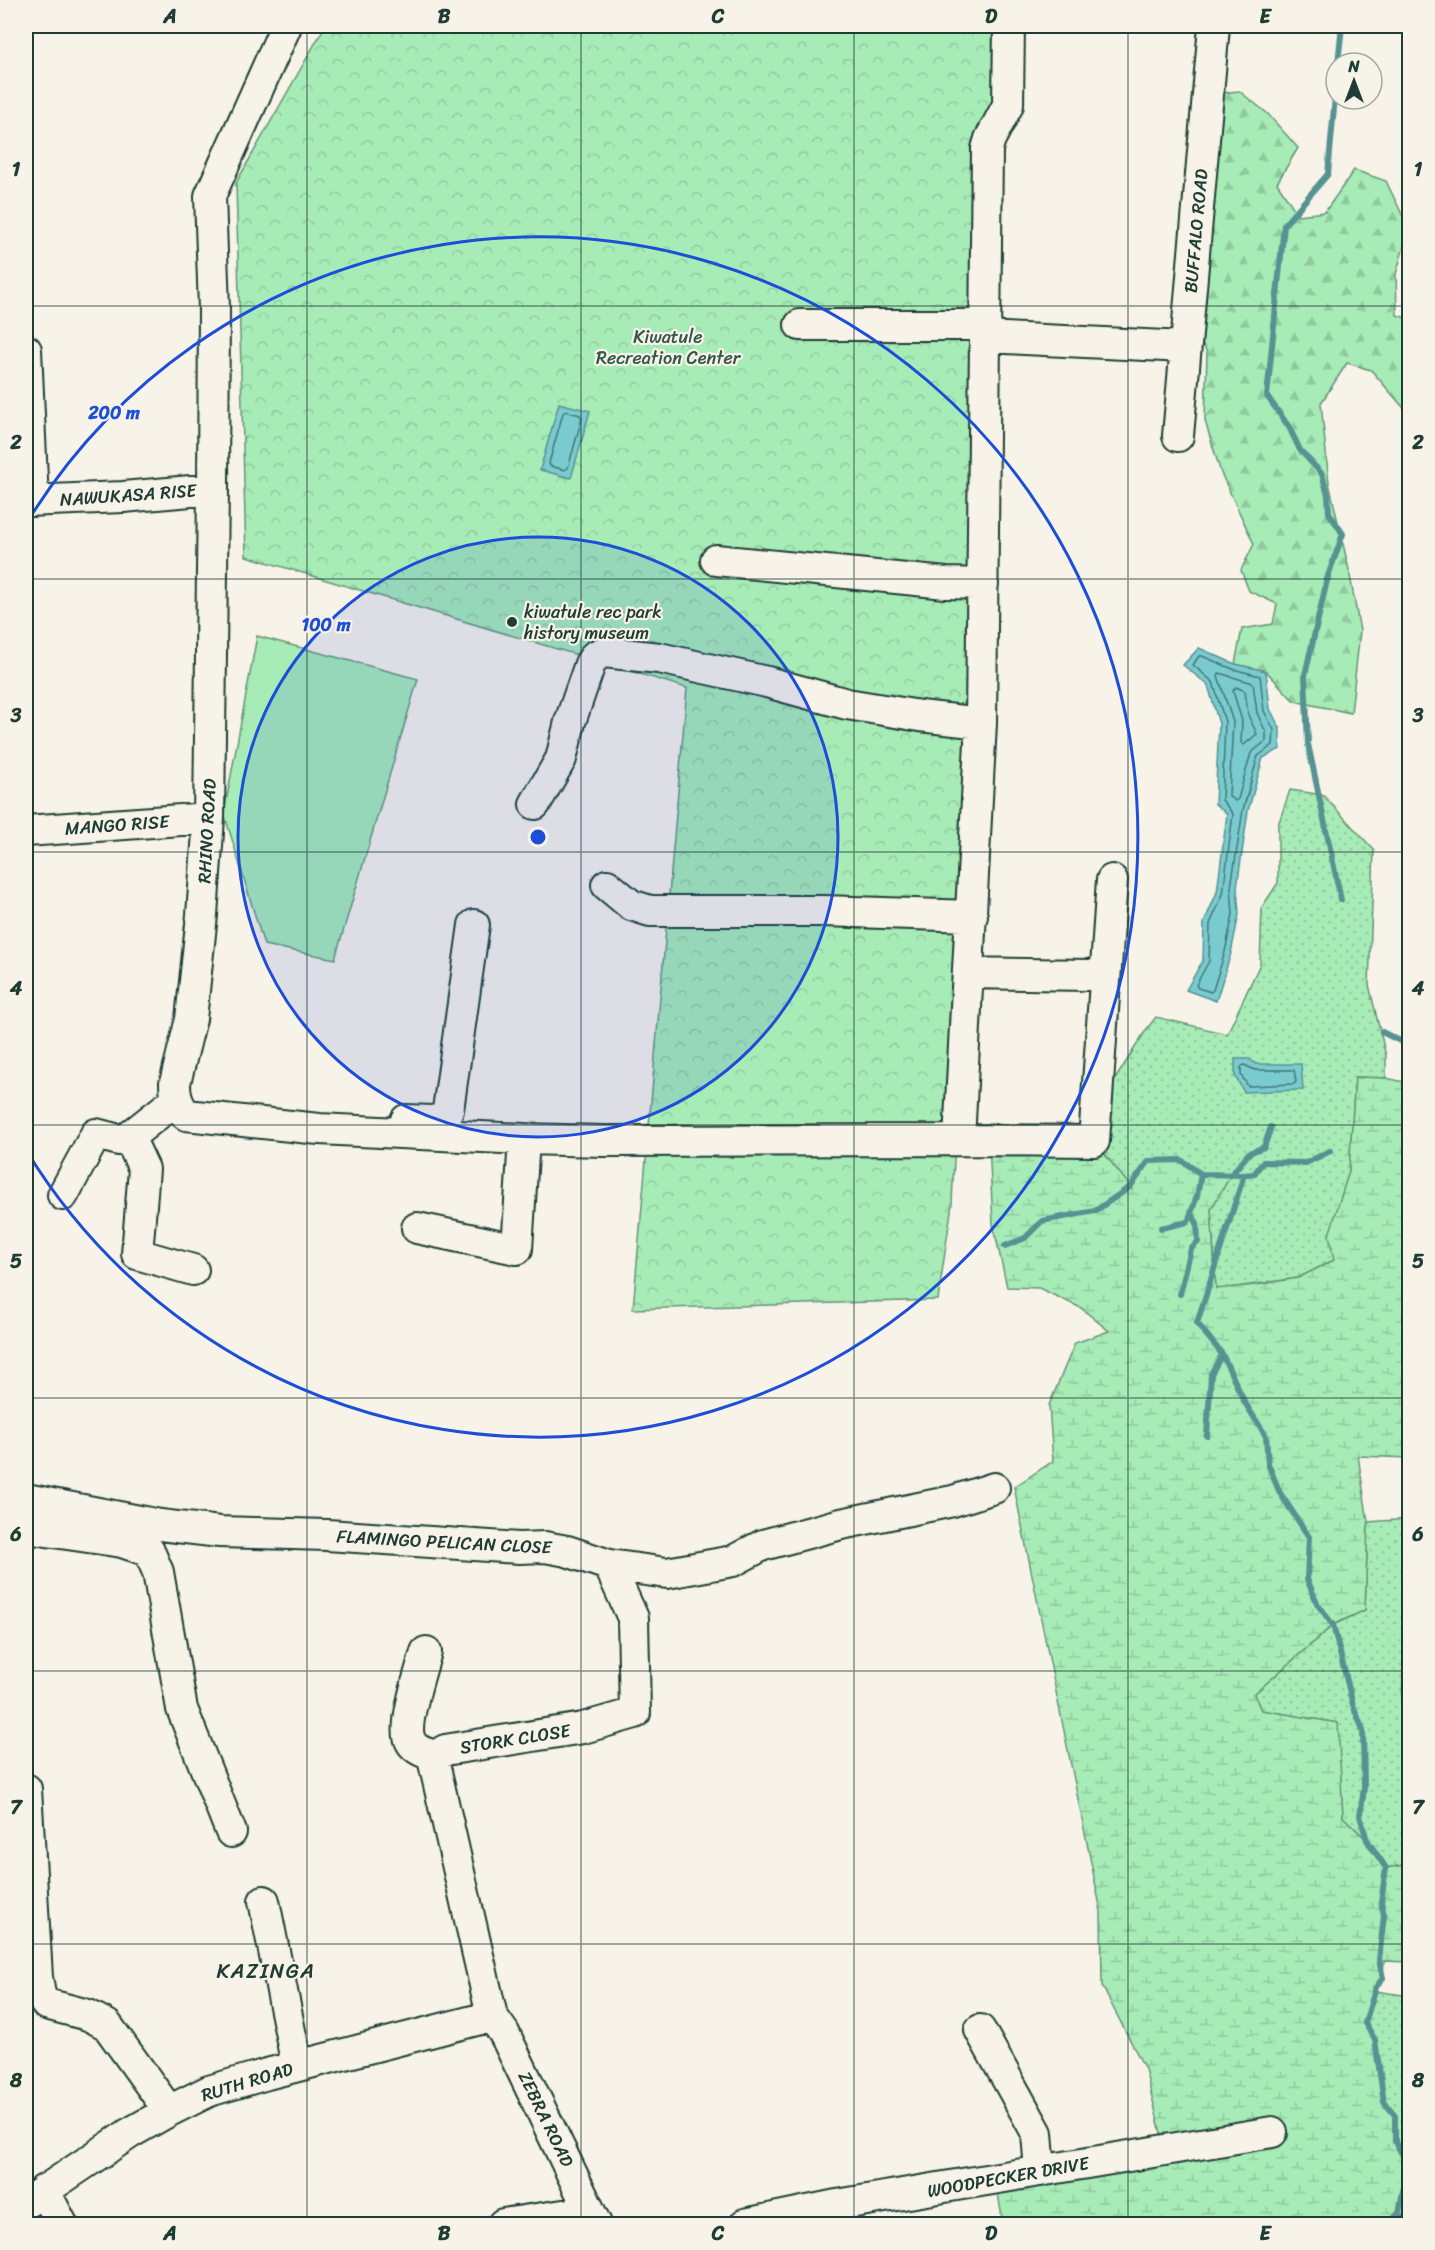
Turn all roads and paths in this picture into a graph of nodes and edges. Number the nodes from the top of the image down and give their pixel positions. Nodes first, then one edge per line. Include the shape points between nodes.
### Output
1 (286, 26) edge
2 (1009, 26) edge
3 (1214, 26) edge
4 (800, 326) dead end
5 (986, 331) junction
6 (1185, 347) junction
7 (26, 350) edge
8 (1178, 436) dead end
9 (213, 489) junction
10 (29, 501) edge
11 (214, 542) joint
12 (716, 560) dead end
13 (983, 584) junction
14 (981, 723) junction
15 (535, 804) dead end
16 (209, 818) junction
17 (26, 831) edge
18 (1112, 880) dead end
19 (607, 885) dead end
20 (972, 916) junction
21 (474, 925) dead end
22 (969, 973) junction
23 (1089, 975) dead end
24 (181, 1107) junction
25 (319, 1130) junction
26 (129, 1137) junction
27 (524, 1139) junction
28 (959, 1140) junction
29 (63, 1195) dead end
30 (417, 1228) dead end
31 (193, 1270) dead end
32 (994, 1488) dead end
33 (26, 1499) edge
34 (26, 1528) edge
35 (609, 1565) junction
36 (667, 1573) junction
37 (633, 1618) junction
38 (426, 1652) dead end
39 (437, 1756) junction
40 (26, 1789) edge
41 (231, 1832) dead end
42 (264, 1901) dead end
43 (30, 1952) edge
44 (492, 2016) junction
45 (980, 2030) dead end
46 (297, 2066) junction
47 (169, 2111) junction
48 (1272, 2132) dead end
49 (1040, 2171) junction
50 (35, 2197) edge
51 (593, 2218) edge
52 (62, 2224) edge
53 (503, 2224) edge
54 (746, 2224) edge

1 - 9 street via 210,196
2 - 5 street via 1008,105 987,149
3 - 6 street, BUFFALO ROAD
4 - 5 street
5 - 6 street
5 - 13 street
6 - 8 street, BUFFALO ROAD
7 - 10 street
9 - 10 street, NAWUKASA RISE
9 - 11 street, NAWUKASA RISE
11 - 16 street, RHINO ROAD
12 - 13 street
13 - 14 street
14 - 15 street via 848,704 658,658 604,652 590,664 561,759
14 - 20 street
16 - 17 street, MANGO RISE
16 - 24 street, RHINO ROAD via 192,1008 175,1083
18 - 28 street via 1094,1142
19 - 20 street via 631,905 650,911
20 - 22 street
21 - 25 street via 444,1118 336,1117 328,1118
22 - 23 street
22 - 28 street
24 - 25 street
24 - 26 street
25 - 27 street
26 - 29 street via 118,1140 96,1134
26 - 31 street via 144,1169 137,1254
27 - 28 street
27 - 30 street via 517,1249
32 - 36 street, FLAMINGO PELICAN CLOSE via 763,1545 733,1561
33 - 35 street, FLAMINGO PELICAN CLOSE via 160,1525 220,1532 545,1547
34 - 41 street via 122,1542 148,1551 158,1572 182,1709
35 - 36 street, FLAMINGO PELICAN CLOSE
35 - 37 street, STORK CLOSE
36 - 37 street
37 - 39 street, STORK CLOSE via 635,1713 583,1728 445,1750
38 - 39 street via 408,1726 410,1742 424,1754
39 - 44 street, STORK CLOSE via 435,1776
40 - 43 street
42 - 46 street
43 - 47 street via 40,1995 46,2004 88,2015 108,2025
44 - 46 street, RUTH ROAD
44 - 51 street, ZEBRA ROAD via 504,2033
45 - 49 street via 1037,2133
46 - 47 street, RUTH ROAD via 209,2091
47 - 50 street, RUTH ROAD
48 - 49 street, WOODPECKER DRIVE
49 - 54 street, WOODPECKER DRIVE
50 - 52 street
51 - 53 street

